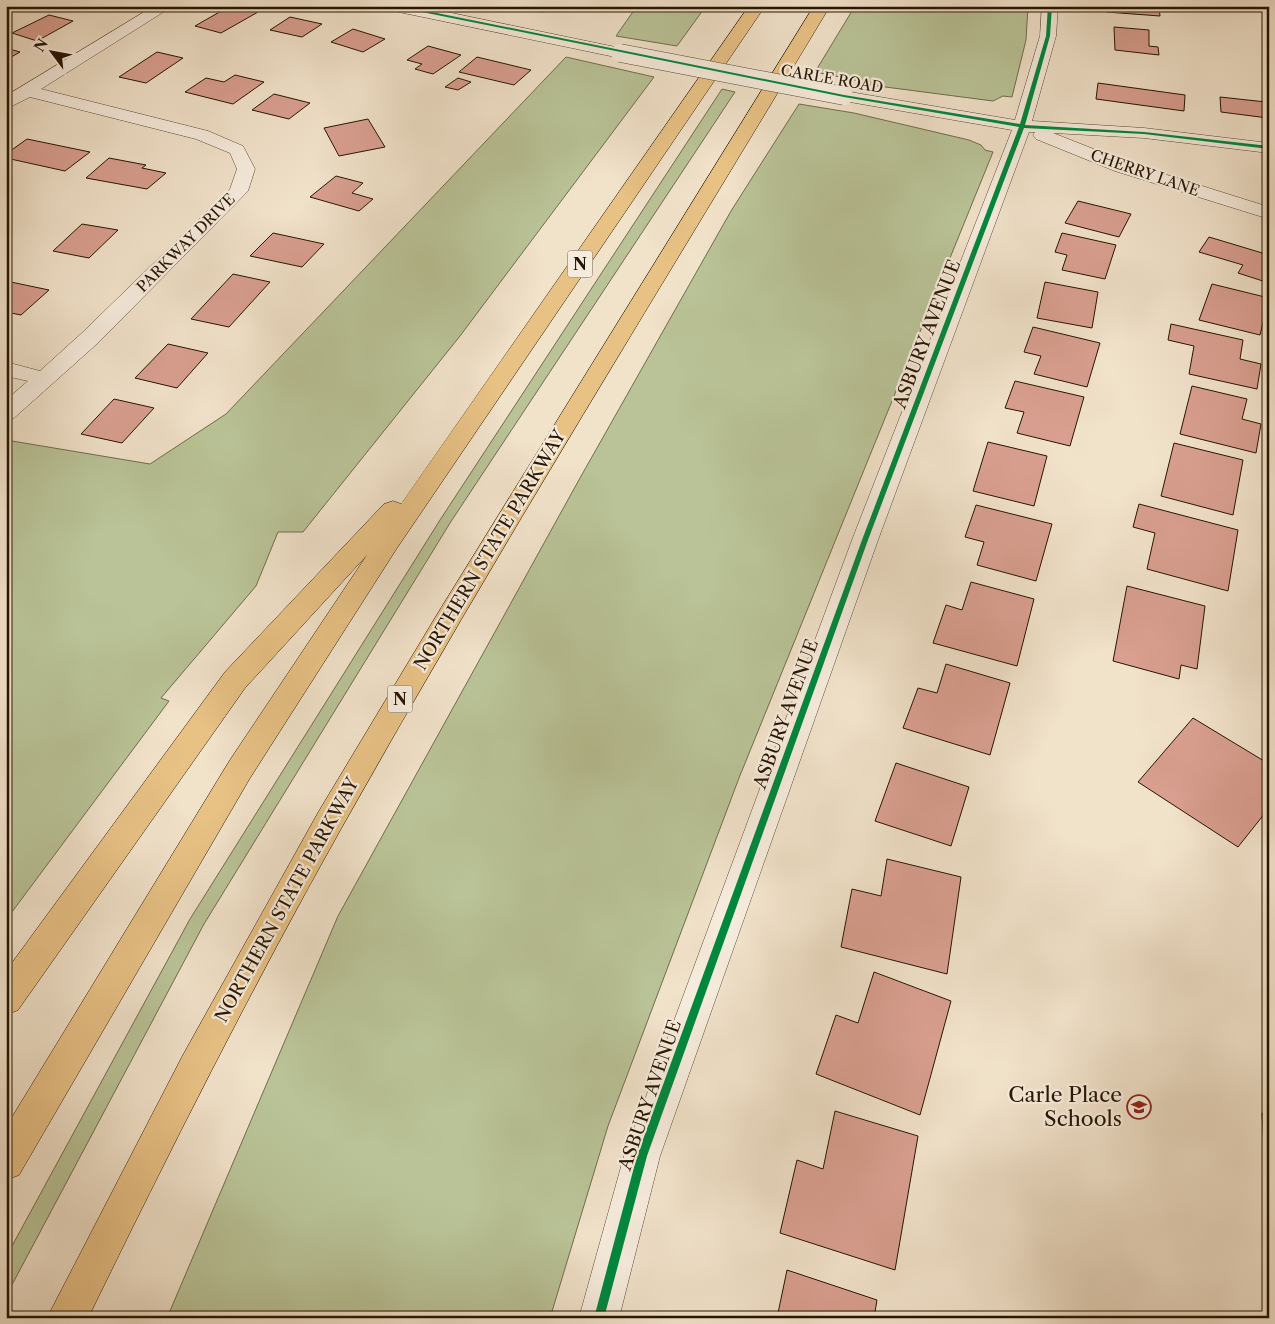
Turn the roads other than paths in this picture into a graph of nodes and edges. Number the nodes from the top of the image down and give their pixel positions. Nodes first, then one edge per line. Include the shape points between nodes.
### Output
1 (165, 6) edge
2 (394, 6) edge
3 (757, 6) edge
4 (822, 6) edge
5 (1050, 6) edge
6 (422, 9) edge
7 (27, 91) junction
8 (6, 104) edge
9 (1022, 126) junction
10 (1269, 148) edge
11 (1269, 214) edge
12 (6, 369) edge
13 (46, 379) junction
14 (6, 412) edge
15 (457, 441) junction
16 (6, 999) edge
17 (6, 1162) edge
18 (68, 1318) edge
19 (598, 1318) edge

1 - 7 street
2 - 6 street, CARLE ROAD
3 - 15 highway, N
4 - 18 highway, NORTHERN STATE PARKWAY / N via 404,691 328,822 151,1151
5 - 9 street, ASBURY AVENUE via 1048,36
6 - 9 street, CARLE ROAD, bridge via 620,53
7 - 8 street
7 - 13 street, PARKWAY DRIVE via 202,135 238,150 246,169 239,191
9 - 10 street, CARLE ROAD via 1144,133
9 - 11 street, CHERRY LANE via 1122,167
9 - 19 street, ASBURY AVENUE via 864,540 642,1156
12 - 13 street
13 - 14 street, PARKWAY DRIVE
15 - 16 highway via 235,680
15 - 17 highway, N via 240,769

